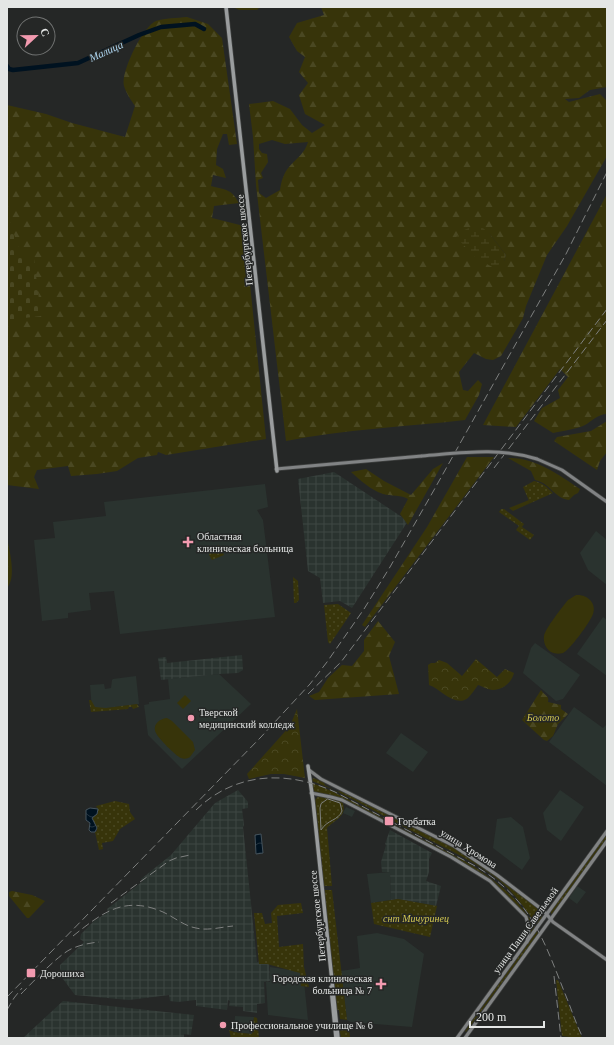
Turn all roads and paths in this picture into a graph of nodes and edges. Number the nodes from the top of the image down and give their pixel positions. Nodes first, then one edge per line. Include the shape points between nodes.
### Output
1 (226, 7) edge
2 (277, 470) joint
3 (607, 502) edge
4 (308, 768) joint
5 (311, 793) junction
6 (321, 795) junction
7 (313, 801) junction
8 (315, 828) junction
9 (607, 831) edge
10 (607, 841) edge
11 (546, 914) junction
12 (550, 919) junction
13 (527, 942) junction
14 (607, 960) edge
15 (461, 1033) junction
16 (465, 1037) edge
17 (337, 1038) edge
18 (457, 1038) edge

1 - 2 main road, Петербургское шоссе
2 - 3 main road, bridge via 494,451 537,459 556,466
4 - 5 main road, Петербургское шоссе
4 - 11 main road, улица Хромова via 318,777 454,846 497,875
5 - 6 main road, улица Хромова
5 - 7 main road, Петербургское шоссе
5 - 8 main road, Петербургское шоссе
6 - 7 main road via 316,796
6 - 13 main road, улица Хромова via 342,800 451,857 490,881 526,917 529,928
7 - 8 main road, Петербургское шоссе
8 - 17 main road, Петербургское шоссе
9 - 11 main road, улица Паши Савельевой
10 - 12 main road, улица Паши Савельевой
11 - 12 main road, улица Хромова
11 - 13 main road, улица Паши Савельевой
12 - 14 main road, улица Хромова
12 - 16 main road, улица Паши Савельевой
13 - 15 main road, улица Паши Савельевой
15 - 16 main road
15 - 18 main road, улица Паши Савельевой

